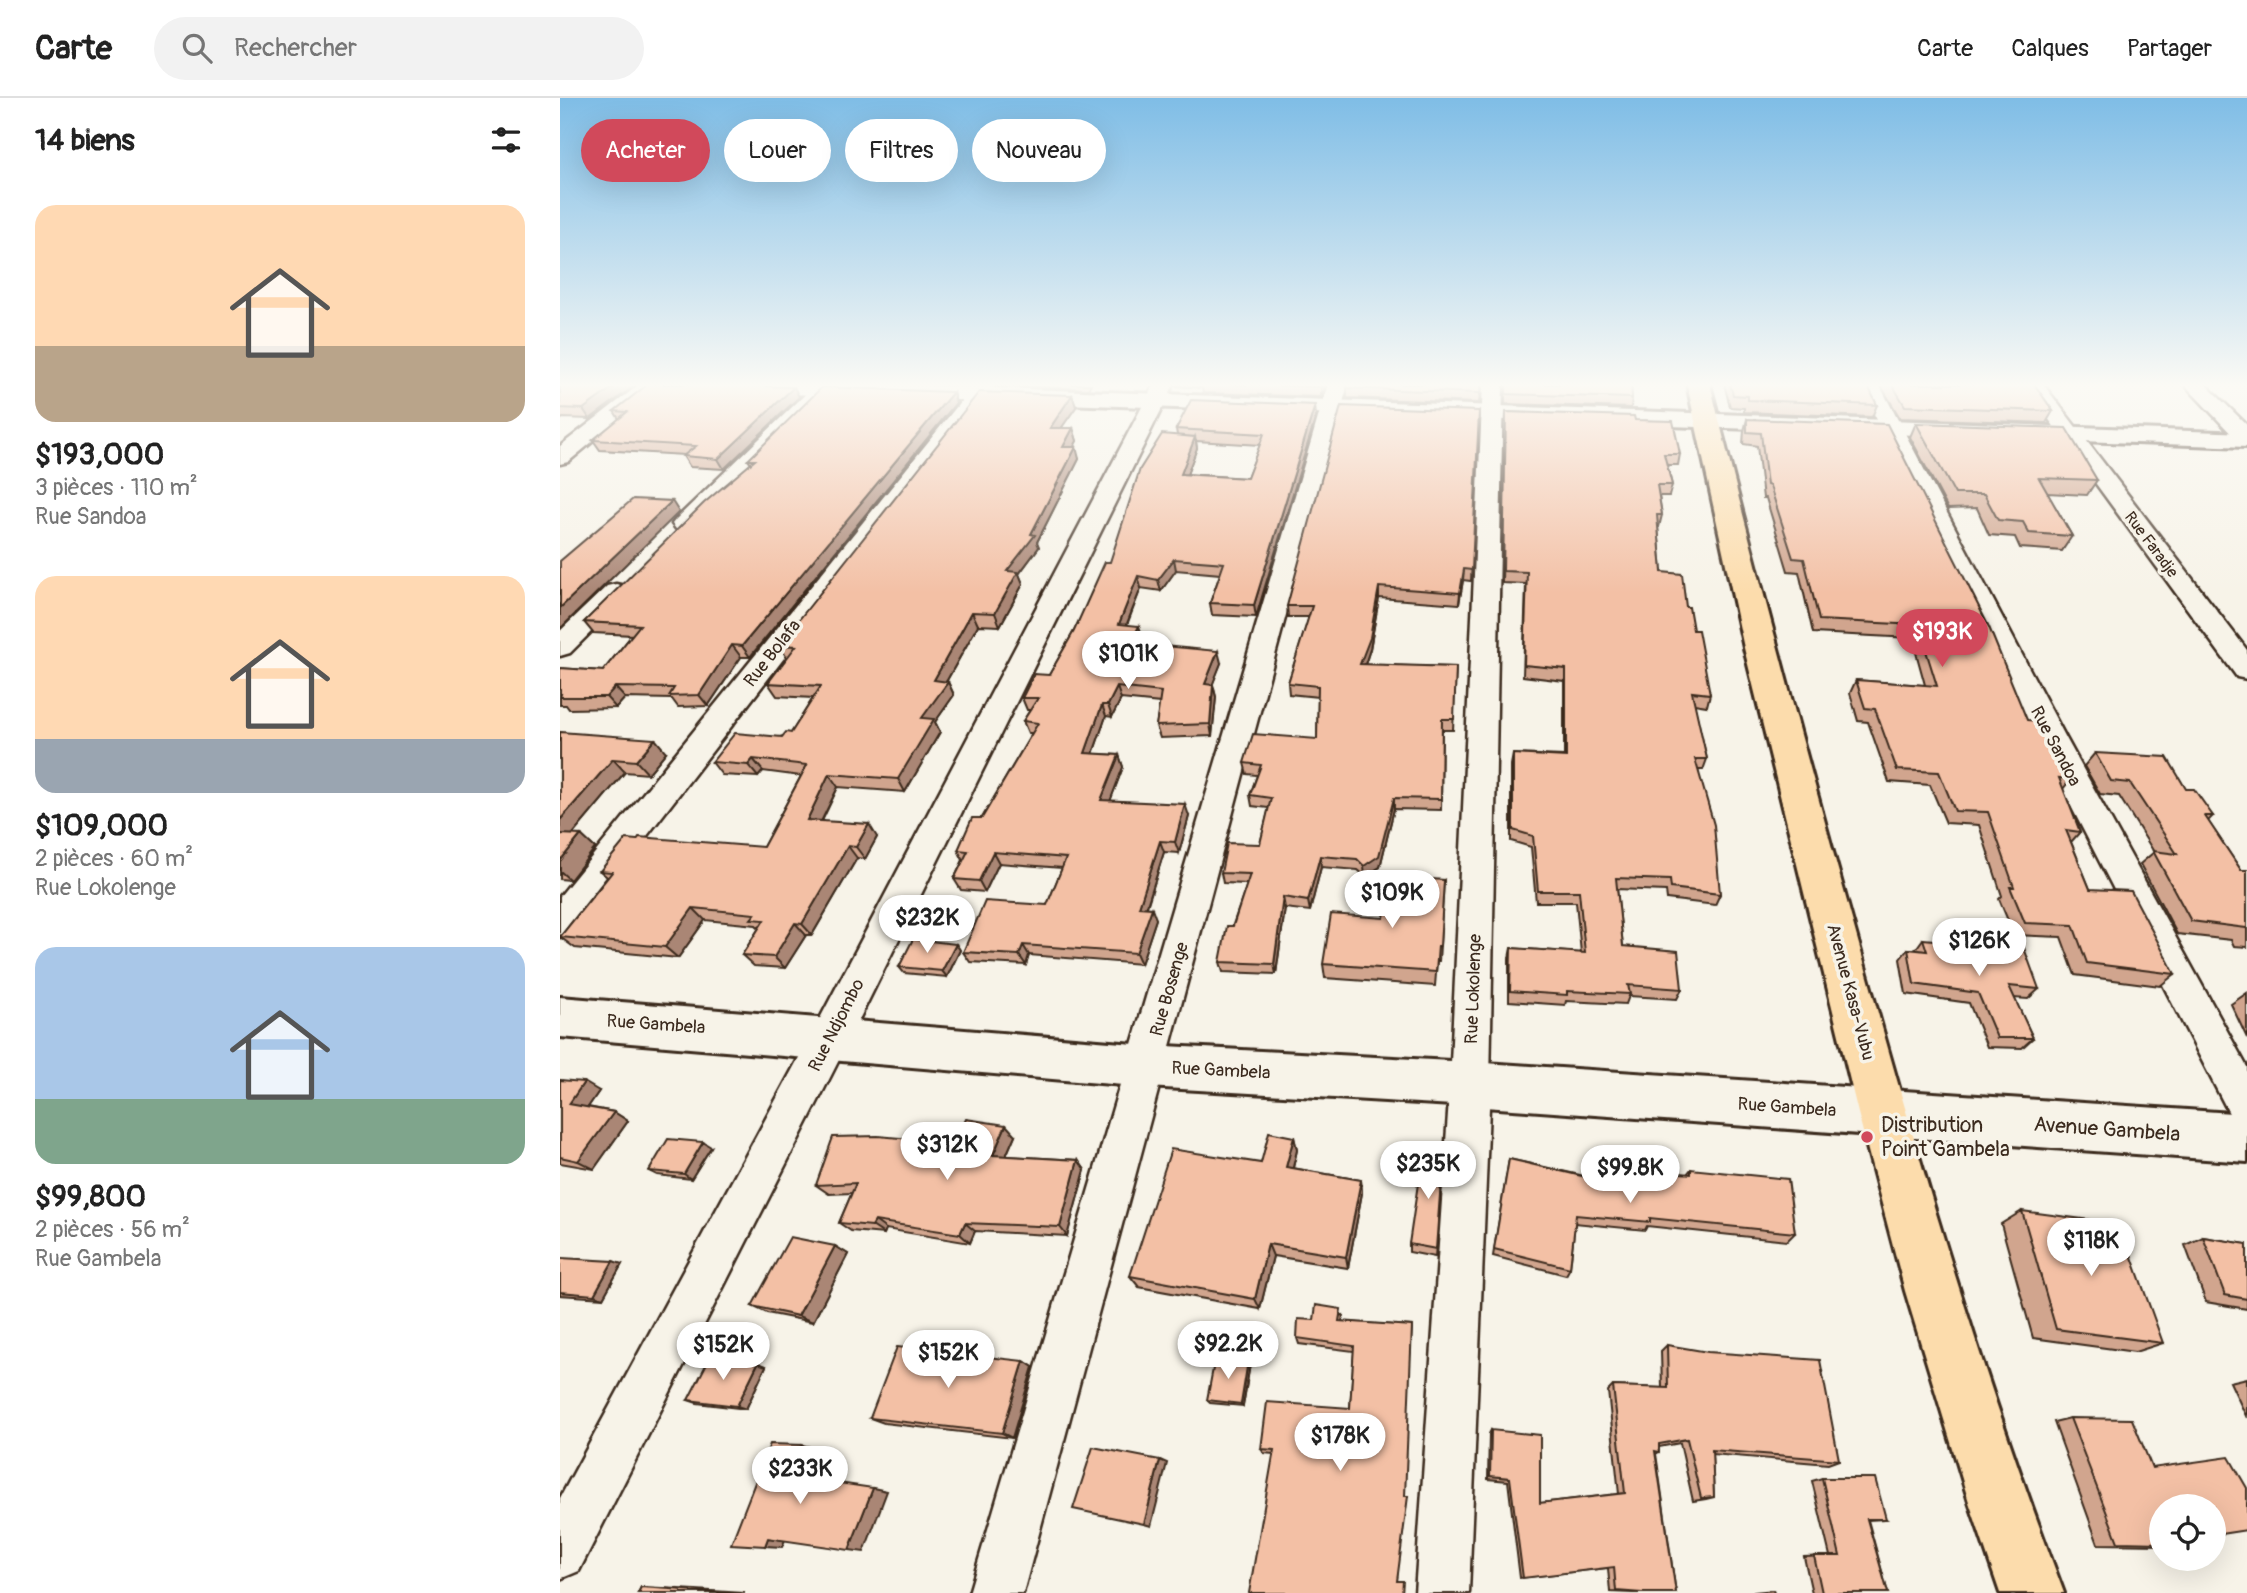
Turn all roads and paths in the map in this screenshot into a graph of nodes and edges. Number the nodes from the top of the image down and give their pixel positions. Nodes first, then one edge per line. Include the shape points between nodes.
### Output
1 (756, 454) edge
2 (929, 454) edge
3 (1128, 454) edge
4 (1319, 454) edge
5 (1490, 454) edge
6 (1714, 454) edge
7 (1904, 454) edge
8 (2084, 454) edge
9 (667, 541) edge
10 (628, 580) edge
11 (560, 647) edge
12 (2247, 670) edge
13 (560, 922) edge
14 (560, 1017) edge
15 (831, 1038) junction
16 (1147, 1066) junction
17 (1469, 1084) junction
18 (2247, 1107) edge
19 (1882, 1113) junction
20 (2247, 1138) edge
21 (560, 1552) edge
22 (996, 1593) edge
23 (1442, 1593) edge
24 (2032, 1593) edge

1 - 9 street
2 - 13 street, Rue Bolafa
3 - 15 street, Rue Ndjombo
4 - 16 street, Rue Bosenge
5 - 17 street, Rue Lokolenge
6 - 19 main road, Avenue Kasa-Vubu via 1760,648
7 - 18 street, Rue Sandoa
8 - 12 street, Rue Faradje
10 - 11 street
14 - 15 street, Rue Gambela
15 - 16 street, Rue Gambela
15 - 21 street, Rue Ndjombo
16 - 17 street, Rue Gambela
16 - 22 street, Rue Bosenge
17 - 19 street, Rue Gambela
17 - 23 street, Rue Lokolenge
19 - 20 street, Avenue Gambela
19 - 24 main road, Avenue Kasa-Vubu via 1931,1291

